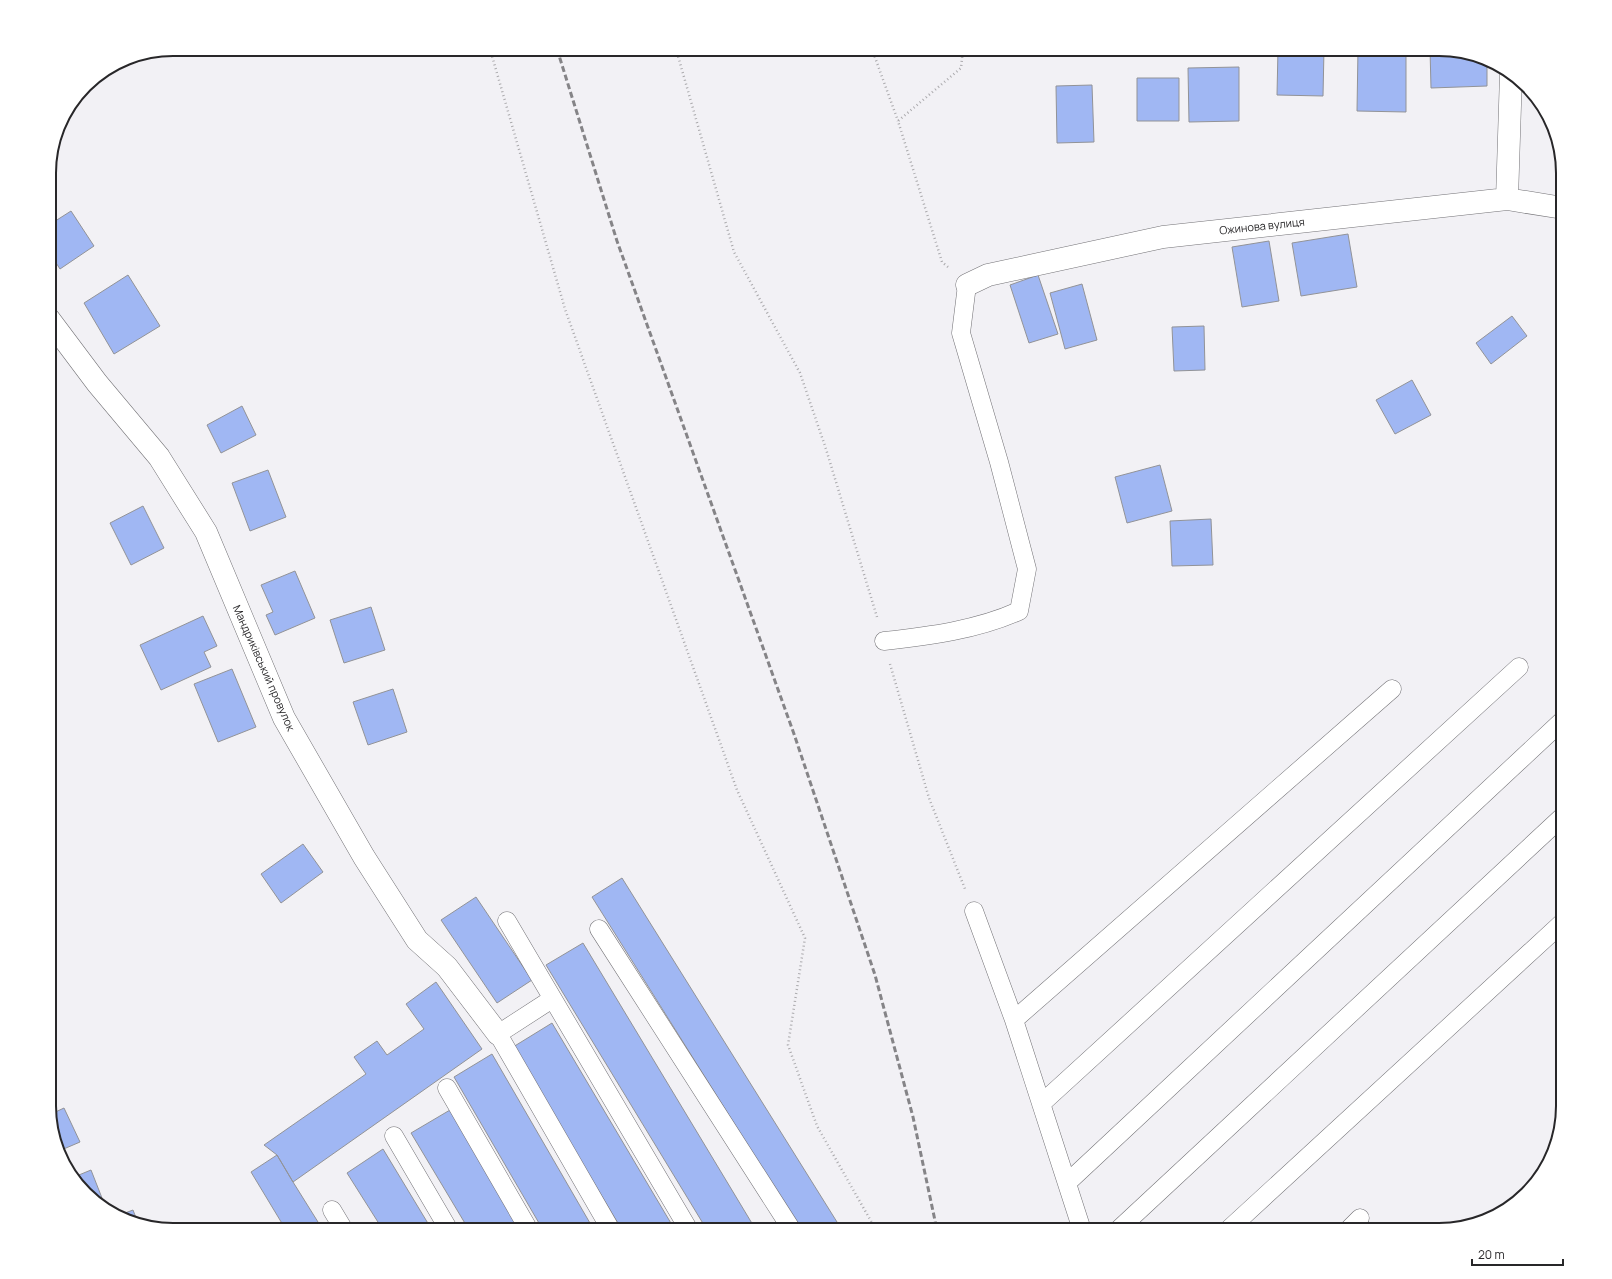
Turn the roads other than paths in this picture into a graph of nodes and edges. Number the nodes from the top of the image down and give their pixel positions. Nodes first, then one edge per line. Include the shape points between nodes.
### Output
1 (1511, 81) edge
2 (1507, 199) junction
3 (1556, 207) edge
4 (966, 286) joint
5 (56, 328) edge
6 (884, 641) road end
7 (1519, 667) dead end
8 (1392, 689) dead end
9 (1556, 727) edge
10 (1556, 823) edge
11 (974, 911) road end
12 (507, 921) dead end
13 (1556, 928) edge
14 (599, 929) dead end
15 (552, 999) junction
16 (1014, 1020) junction
17 (498, 1034) junction
18 (447, 1088) dead end
19 (1041, 1104) junction
20 (394, 1136) dead end
21 (1067, 1183) junction
22 (332, 1210) dead end
23 (340, 1223) edge
24 (445, 1223) edge
25 (525, 1223) edge
26 (606, 1223) edge
27 (685, 1223) edge
28 (788, 1223) edge
29 (1080, 1223) edge
30 (1126, 1223) edge
31 (1236, 1223) edge

1 - 2 street
2 - 3 street, Ожинова вулиця
2 - 4 street, Ожинова вулиця via 1163,237 988,275
4 - 6 lane via 961,333 1000,462 1027,569 1019,611 999,620 924,637
5 - 17 street, Мандриківський провулок via 164,464 206,532 284,718 364,857 417,940 447,967
7 - 19 lane
8 - 16 lane
9 - 21 lane
10 - 30 lane
11 - 16 lane
12 - 15 lane
13 - 31 lane
14 - 28 lane
15 - 17 lane
15 - 27 lane
16 - 19 lane
17 - 26 lane
18 - 25 lane
19 - 21 lane
20 - 24 lane
21 - 29 lane
22 - 23 lane

